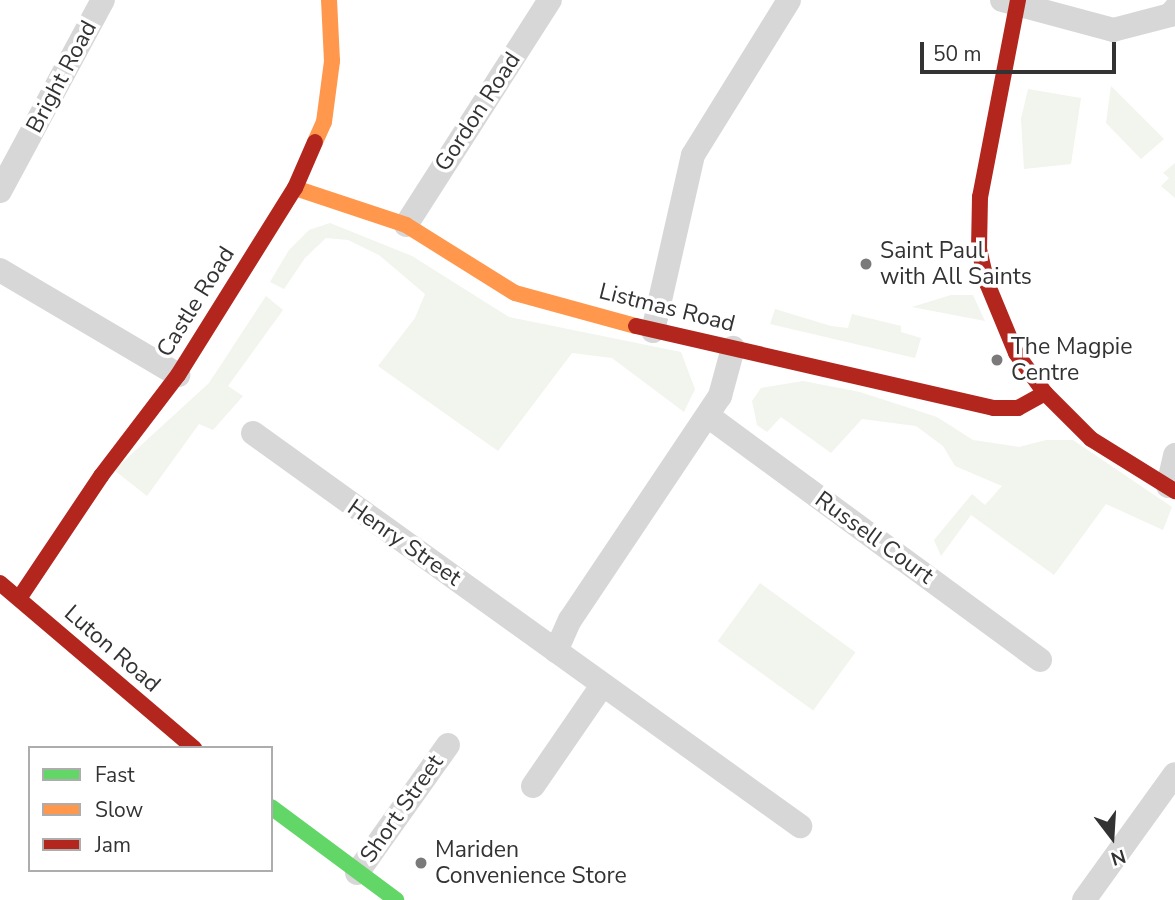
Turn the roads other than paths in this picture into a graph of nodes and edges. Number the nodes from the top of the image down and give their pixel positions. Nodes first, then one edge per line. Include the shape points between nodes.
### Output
1 (103, 0) edge
2 (329, 0) edge
3 (550, 0) edge
4 (789, 0) edge
5 (1012, 2) edge
6 (1175, 9) edge
7 (295, 188) junction
8 (0, 191) edge
9 (406, 225) junction
10 (0, 270) edge
11 (653, 331) junction
12 (733, 348) junction
13 (178, 375) junction
14 (1045, 393) junction
15 (708, 416) junction
16 (253, 433) dead end
17 (1175, 455) edge
18 (1171, 489) edge
19 (7, 591) edge
20 (556, 651) junction
21 (1040, 660) dead end
22 (601, 687) junction
23 (448, 745) dead end
24 (192, 746) edge
25 (1175, 774) edge
26 (533, 786) dead end
27 (273, 809) edge
28 (800, 826) dead end
29 (357, 873) junction
30 (396, 900) edge
31 (1084, 900) edge

1 - 8 street, Bright Road
2 - 7 street, Castle Road via 332,61 324,122
3 - 9 street, Gordon Road
4 - 11 street via 693,155
5 - 6 street via 1113,30 1170,15
5 - 14 street via 980,197 979,249 1011,342
7 - 9 street, Listmas Road
7 - 13 street, Castle Road
9 - 11 street, Listmas Road via 514,293
10 - 13 street
11 - 12 street, Listmas Road
12 - 14 street, Listmas Road via 994,408 1018,408
12 - 15 street via 724,389
13 - 19 street, Castle Road
14 - 18 street via 1091,439
15 - 20 street via 570,620
15 - 21 street, Russell Court
16 - 20 street, Henry Street
17 - 18 street
19 - 24 street, Luton Road
20 - 22 street, Henry Street
22 - 26 street
22 - 28 street, Henry Street
23 - 29 street, Short Street
25 - 31 street
27 - 29 street
29 - 30 street

